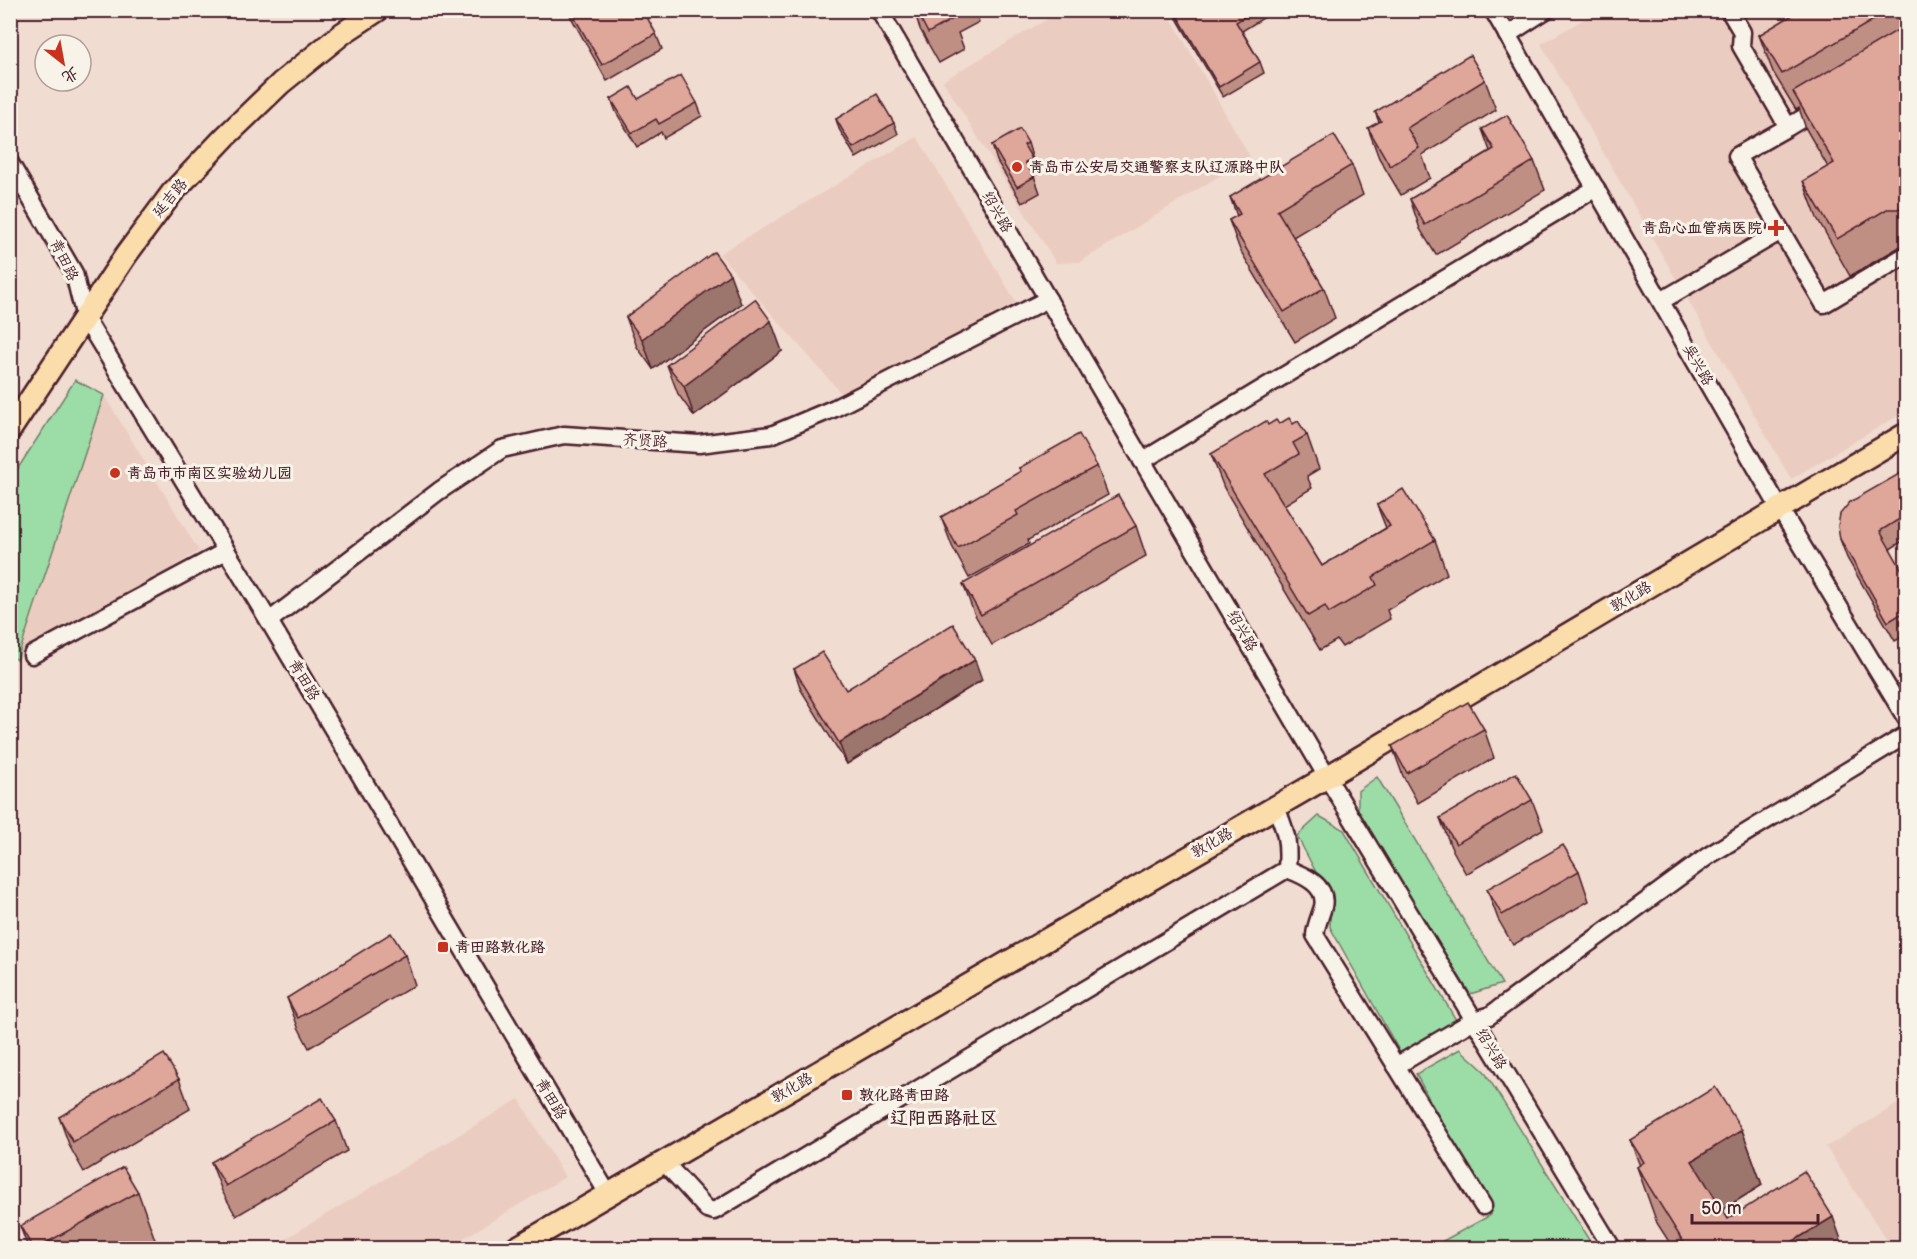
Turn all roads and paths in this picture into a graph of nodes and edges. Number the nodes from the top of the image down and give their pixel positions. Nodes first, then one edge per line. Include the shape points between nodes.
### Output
1 (378, 10) edge
2 (879, 10) edge
3 (1493, 10) edge
4 (1546, 10) edge
5 (1729, 10) edge
6 (1507, 35) junction
7 (1838, 98) edge
8 (1788, 127) junction
9 (10, 163) edge
10 (1596, 188) junction
11 (1781, 231) junction
12 (1906, 255) edge
13 (1048, 299) junction
14 (1661, 301) junction
15 (85, 318) junction
16 (10, 430) edge
17 (1906, 434) edge
18 (1142, 461) junction
19 (1780, 509) junction
20 (226, 551) junction
21 (269, 621) junction
22 (32, 655) dead end
23 (1906, 718) edge
24 (1906, 735) edge
25 (1327, 777) junction
26 (1276, 807) junction
27 (1287, 868) junction
28 (1474, 1020) junction
29 (1396, 1066) junction
30 (664, 1162) junction
31 (608, 1194) junction
32 (1483, 1206) dead end
33 (516, 1248) edge
34 (1611, 1248) edge

1 - 15 main road, 延吉路 via 342,33 282,83 218,144 172,193
2 - 13 street, 绍兴路
3 - 6 street, 吴兴路
4 - 6 street
5 - 8 street via 1742,32 1741,46
6 - 10 street, 吴兴路
7 - 8 street
8 - 11 street via 1737,156
9 - 15 street, 青田路 via 74,273
10 - 14 street, 吴兴路
10 - 18 street
11 - 12 street via 1824,304
11 - 14 street
13 - 18 street, 绍兴路
13 - 21 street, 齐贤路 via 835,408 771,435 699,444 564,435 502,449 439,491
14 - 19 street, 吴兴路
15 - 16 main road, 延吉路
15 - 20 street, 青田路
17 - 19 main road, 敦化路
18 - 25 street, 绍兴路
19 - 23 street, 吴兴路
19 - 25 main road, 敦化路
20 - 21 street, 青田路
20 - 22 street
21 - 31 street, 青田路
24 - 28 street via 1708,856 1489,1016
25 - 26 main road, 敦化路
25 - 28 street, 绍兴路
26 - 27 street via 1287,834
26 - 30 main road, 敦化路
27 - 29 street via 1305,876 1321,891 1323,907 1315,935
27 - 30 street via 714,1211 706,1209
28 - 29 street
28 - 34 street, 绍兴路
29 - 32 street
30 - 31 main road, 敦化路
31 - 33 main road, 敦化路

